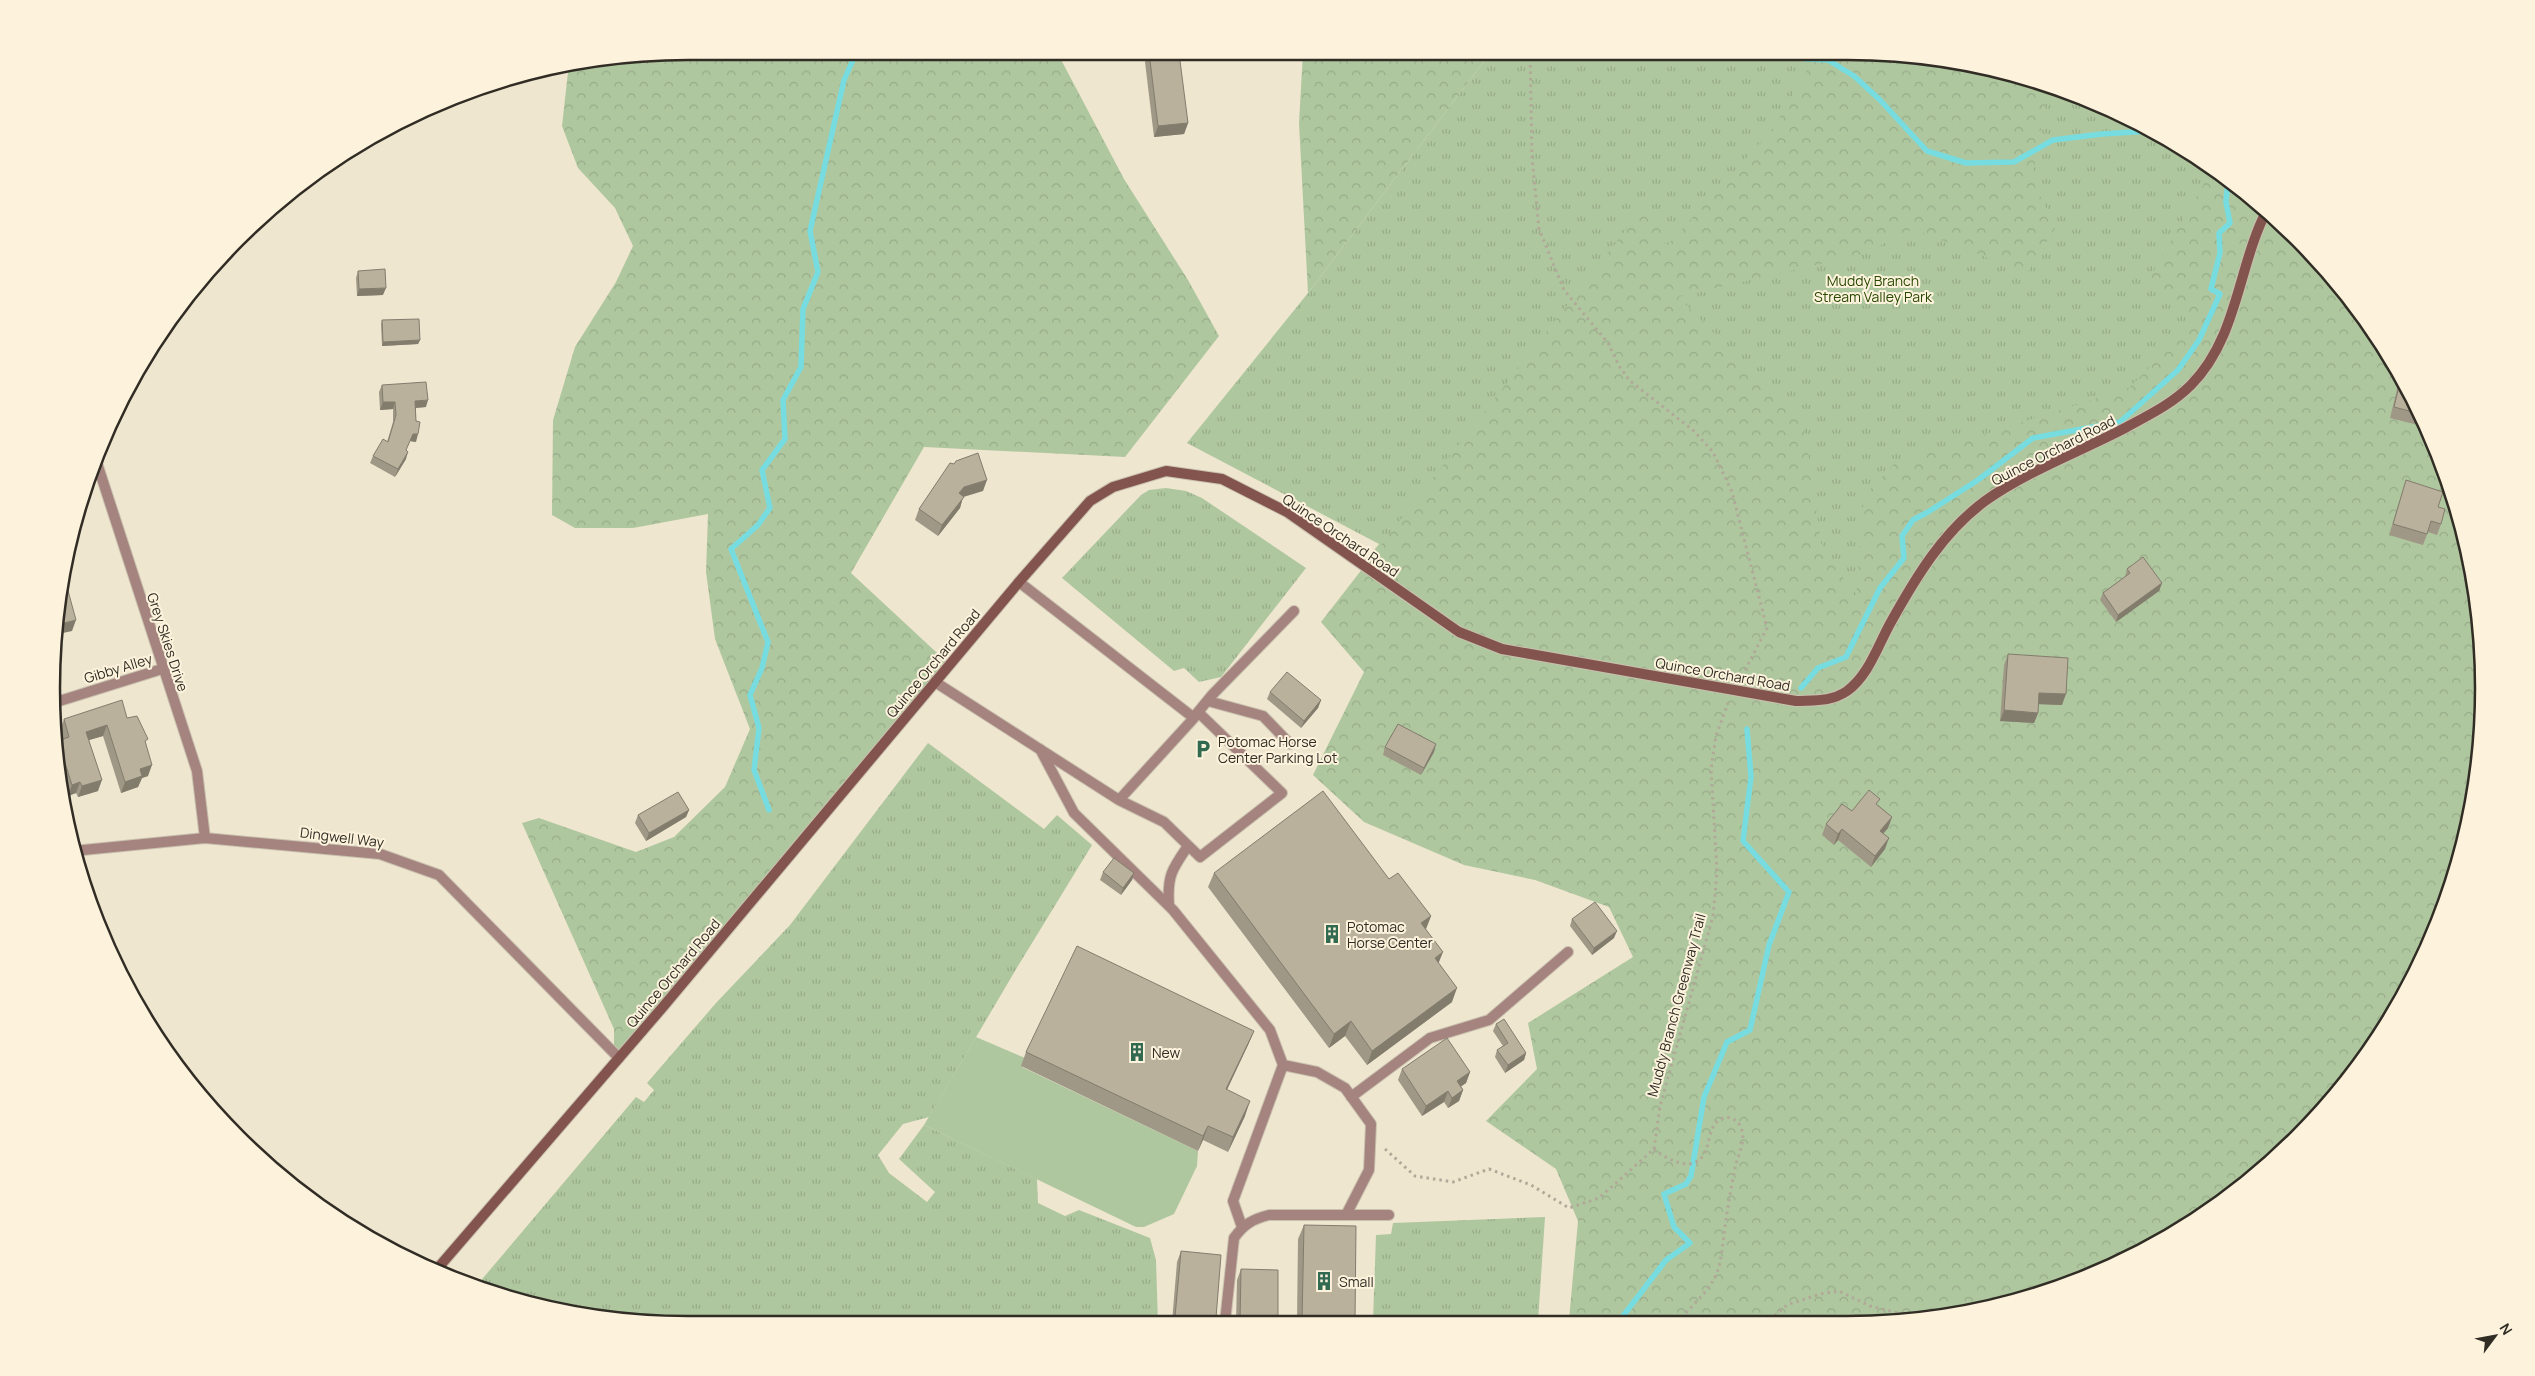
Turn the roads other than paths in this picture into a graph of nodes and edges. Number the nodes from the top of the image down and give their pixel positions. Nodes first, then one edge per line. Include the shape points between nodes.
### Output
1 (2263, 218) edge
2 (99, 470) edge
3 (1019, 582) junction
4 (1294, 611) dead end
5 (162, 669) junction
6 (935, 682) junction
7 (60, 700) edge
8 (1208, 701) junction
9 (1196, 715) junction
10 (1290, 744) dead end
11 (1040, 750) junction
12 (1119, 800) junction
13 (205, 838) junction
14 (1188, 846) junction
15 (81, 850) edge
16 (1169, 905) junction
17 (1568, 952) dead end
18 (619, 1058) junction
19 (1283, 1065) junction
20 (1351, 1097) junction
21 (1346, 1215) junction
22 (1389, 1215) dead end
23 (1242, 1227) junction
24 (441, 1265) edge
25 (1226, 1316) edge

1 - 3 street, Quince Orchard Road via 2236,302 2213,356 2192,384 2164,408 2023,478 1985,501 1939,543 1863,675 1846,691 1827,700 1796,701 1502,649 1459,632 1287,512 1222,479 1166,471 1113,487 1090,501
2 - 5 street, Grey Skies Drive
3 - 6 street, Quince Orchard Road
3 - 9 street
4 - 8 street
5 - 7 street, Gibby Alley
5 - 13 street, Grey Skies Drive via 196,771
6 - 11 street
6 - 18 street, Quince Orchard Road
8 - 9 street
8 - 10 street via 1263,716
9 - 12 street
9 - 14 street via 1282,793 1200,857
11 - 12 street
11 - 16 street via 1074,813
12 - 14 street via 1164,822
13 - 15 street, Dingwell Way
13 - 18 street, Dingwell Way via 380,854 439,875
14 - 16 street via 1167,883
16 - 19 street via 1270,1030
17 - 20 street via 1489,1020 1430,1038
18 - 24 street, Quince Orchard Road
19 - 20 street via 1317,1072 1345,1088
19 - 23 street via 1233,1201
20 - 21 street via 1371,1124 1369,1170
21 - 22 street
21 - 23 street via 1270,1215
23 - 25 street via 1234,1238

